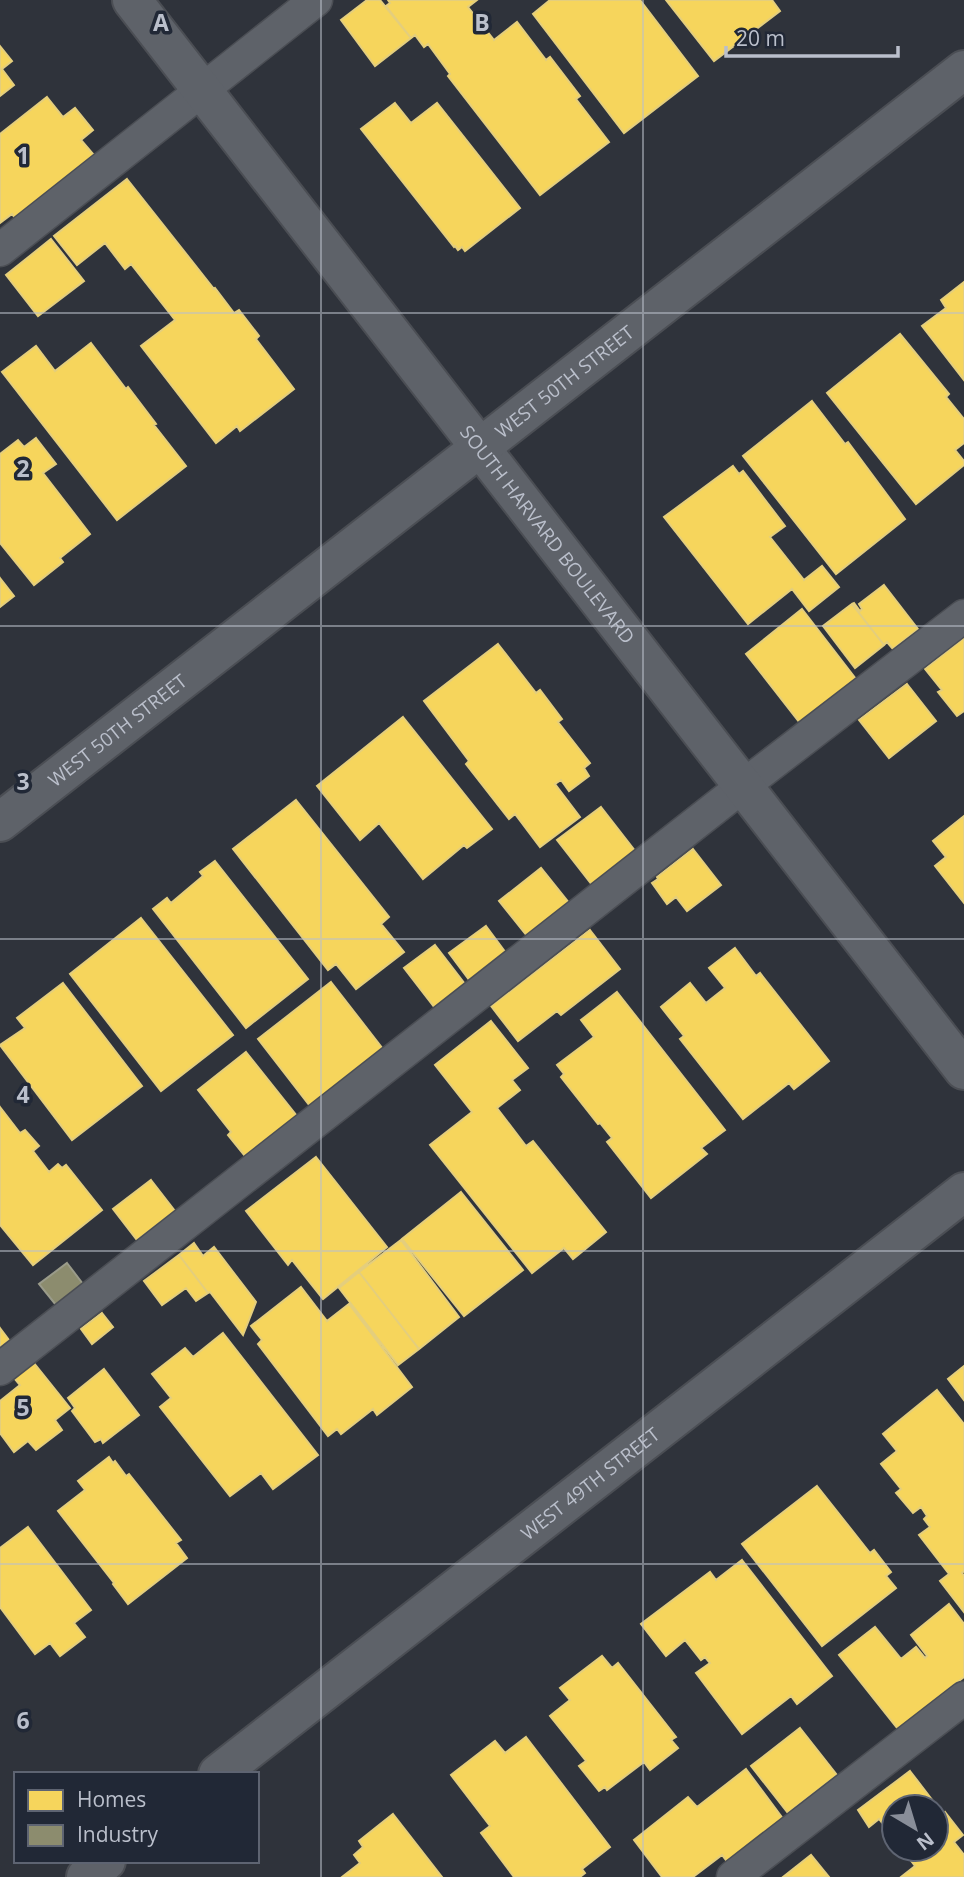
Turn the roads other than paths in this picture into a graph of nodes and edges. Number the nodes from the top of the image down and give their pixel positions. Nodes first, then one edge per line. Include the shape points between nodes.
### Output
1 (132, 0) edge
2 (316, 0) edge
3 (964, 70) edge
4 (202, 89) junction
5 (0, 250) edge
6 (480, 447) junction
7 (964, 616) edge
8 (743, 786) junction
9 (0, 822) edge
10 (964, 1070) edge
11 (964, 1192) edge
12 (0, 1369) edge
13 (964, 1698) edge
14 (221, 1772) edge
15 (104, 1863) edge
16 (86, 1877) edge
17 (733, 1877) edge

1 - 4 street, SOUTH HARVARD BOULEVARD
2 - 4 lane
3 - 6 street, WEST 50TH STREET
4 - 5 lane
4 - 6 street, SOUTH HARVARD BOULEVARD
6 - 8 street, SOUTH HARVARD BOULEVARD
6 - 9 street, WEST 50TH STREET
7 - 8 lane
8 - 10 street, SOUTH HARVARD BOULEVARD
8 - 12 lane
11 - 14 street, WEST 49TH STREET
13 - 17 lane
15 - 16 street

